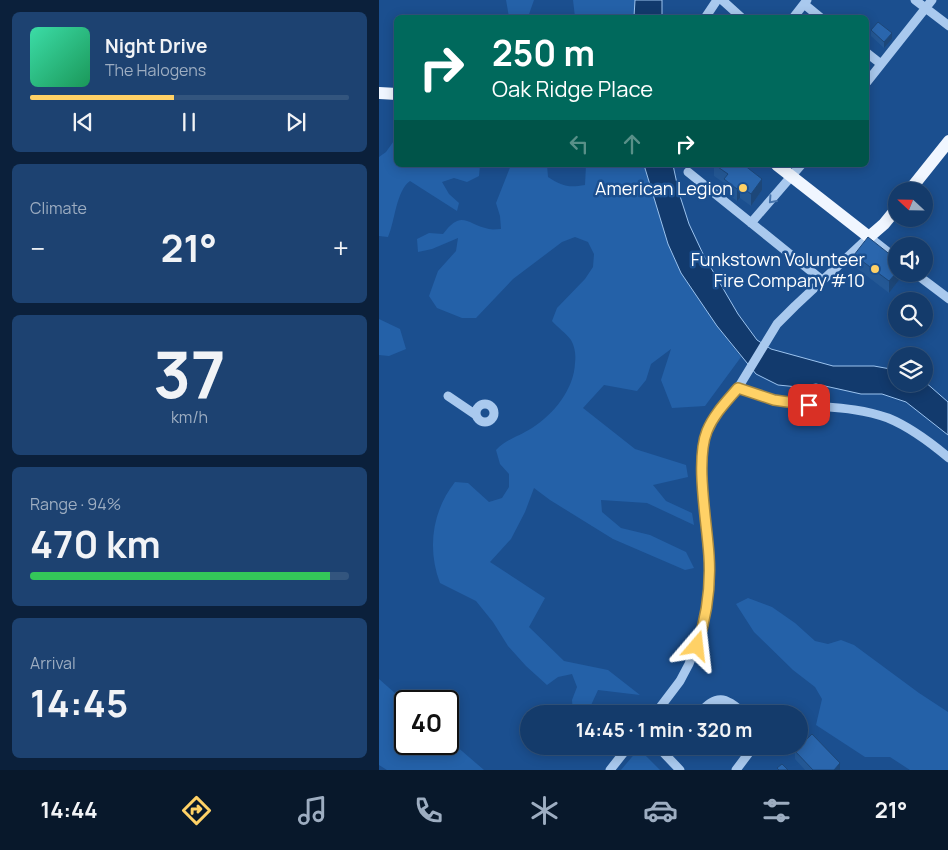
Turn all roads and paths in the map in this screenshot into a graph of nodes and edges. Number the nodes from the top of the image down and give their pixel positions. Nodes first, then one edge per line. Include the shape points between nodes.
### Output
1 (717, 0) edge
2 (722, 0) edge
3 (915, 0) edge
4 (932, 0) edge
5 (805, 2) edge
6 (925, 8) junction
7 (707, 15) edge
8 (739, 15) edge
9 (795, 15) edge
10 (818, 15) edge
11 (948, 26) edge
12 (869, 55) edge
13 (881, 64) junction
14 (869, 79) edge
15 (379, 93) edge
16 (394, 94) edge
17 (948, 141) edge
18 (780, 167) edge
19 (800, 167) edge
20 (688, 172) dead end
21 (792, 177) junction
22 (916, 182) edge
23 (888, 218) edge
24 (751, 223) junction
25 (869, 237) junction
26 (888, 252) edge
27 (822, 280) junction
28 (926, 282) edge
29 (948, 299) edge
30 (740, 384) junction
31 (448, 396) dead end
32 (476, 415) dead end
33 (948, 458) edge
34 (662, 705) edge
35 (707, 705) edge
36 (732, 705) edge
37 (622, 755) edge
38 (666, 755) edge
39 (747, 755) edge
40 (610, 770) edge
41 (680, 770) edge
42 (736, 770) edge

1 - 7 street
2 - 8 street
3 - 6 street
4 - 6 street
5 - 9 street
5 - 10 street
6 - 11 street
6 - 13 street
12 - 13 street
13 - 14 street
15 - 16 main road
17 - 22 main road
18 - 21 main road
19 - 21 street
20 - 24 street
21 -> 24 street
21 - 25 main road
23 - 25 main road
24 - 27 street
25 - 26 street
25 - 27 street
27 - 30 street via 785,316
28 - 29 street
30 - 33 street via 791,404 851,409 887,418 905,426
30 - 34 street via 715,417 704,441 702,471 710,584 704,625 689,664
31 - 32 street
35 - 36 street via 718,699
37 - 40 street
38 - 41 street
39 - 42 street

